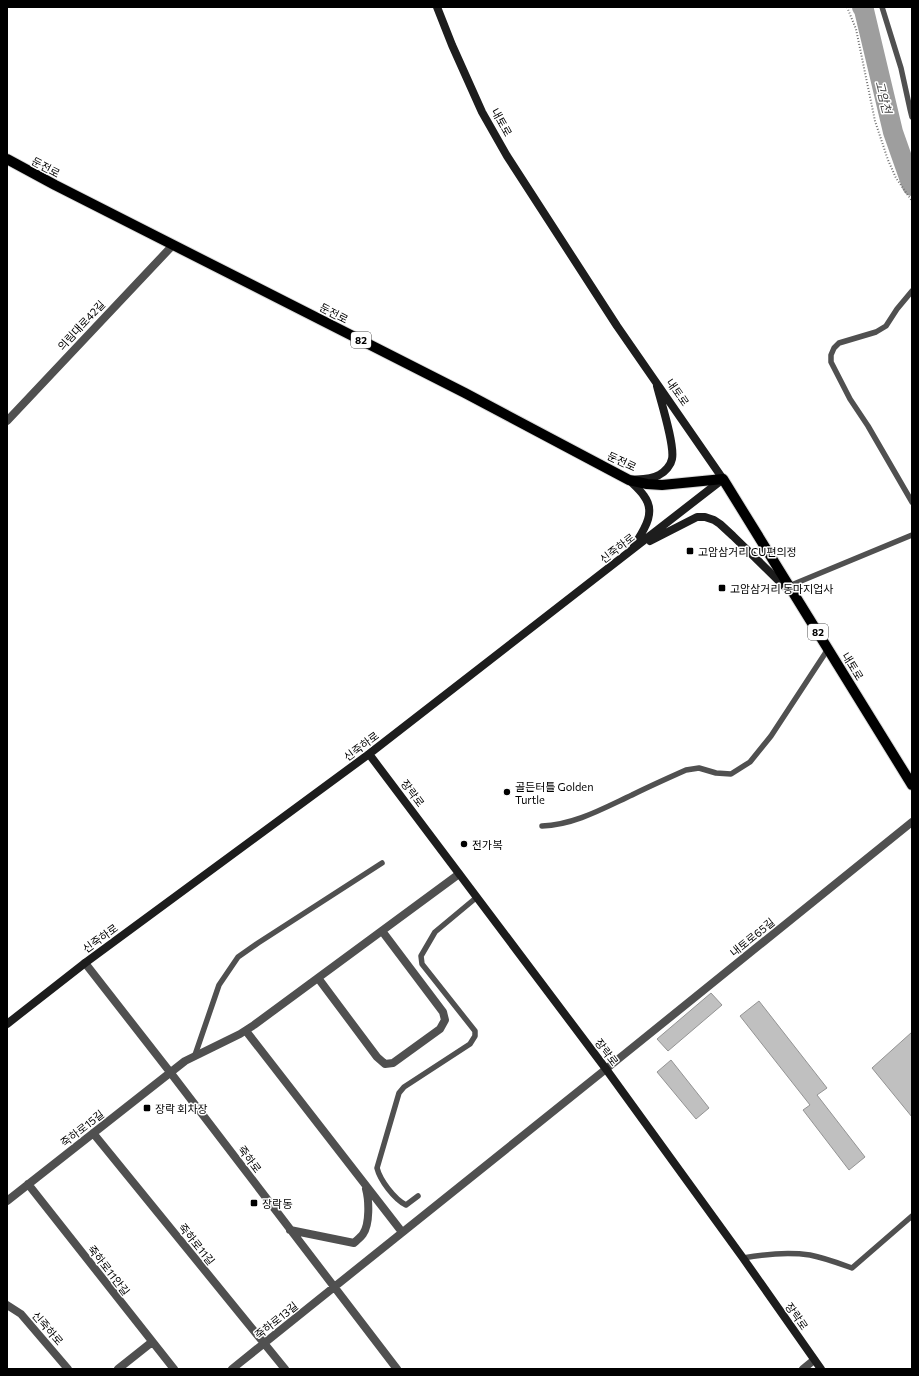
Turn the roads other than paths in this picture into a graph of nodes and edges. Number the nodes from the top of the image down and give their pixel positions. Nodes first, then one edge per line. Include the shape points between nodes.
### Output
1 (437, 7) edge
2 (882, 7) edge
3 (911, 108) edge
4 (912, 117) edge
5 (7, 159) edge
6 (173, 245) junction
7 (912, 291) edge
8 (656, 382) junction
9 (7, 421) edge
10 (724, 479) junction
11 (629, 480) junction
12 (912, 502) edge
13 (912, 535) edge
14 (631, 551) junction
15 (789, 586) junction
16 (797, 599) junction
17 (828, 649) junction
18 (369, 754) junction
19 (912, 785) edge
20 (912, 822) edge
21 (542, 826) dead end
22 (382, 863) dead end
23 (459, 874) junction
24 (477, 897) junction
25 (382, 931) junction
26 (85, 963) junction
27 (318, 978) junction
28 (7, 1024) edge
29 (246, 1031) junction
30 (195, 1055) junction
31 (606, 1069) junction
32 (170, 1072) junction
33 (93, 1133) junction
34 (28, 1184) junction
35 (365, 1185) junction
36 (418, 1196) dead end
37 (7, 1201) edge
38 (912, 1216) edge
39 (290, 1230) junction
40 (402, 1232) junction
41 (743, 1258) junction
42 (333, 1287) junction
43 (7, 1305) edge
44 (152, 1342) junction
45 (264, 1344) junction
46 (814, 1360) junction
47 (68, 1369) edge
48 (118, 1369) edge
49 (174, 1369) edge
50 (232, 1369) edge
51 (284, 1369) edge
52 (397, 1369) edge
53 (803, 1369) edge
54 (821, 1369) edge

1 - 8 street, 내토로 via 482,112 507,156
2 - 3 lane
3 - 4 lane
5 - 6 main road, 둔전로 / 82
6 - 9 street, 의림대로42길
6 - 11 main road, 둔전로 / 82 via 465,393
7 - 12 lane via 886,326 876,332 839,343 831,355 831,362 850,399
8 - 10 street, 내토로
8 - 11 street via 673,447 672,459 664,472 658,476
10 - 11 main road, 둔전로 / 82 via 662,485
10 - 14 street, 신죽하로
10 - 15 main road, 내토로 / 82
11 - 14 street via 644,496 650,508 646,526
13 - 15 lane
14 - 16 street via 690,520 704,517 714,520 733,536
14 - 18 street, 신죽하로
15 - 16 main road, 내토로 / 82
16 - 17 main road, 내토로 / 82
17 - 19 main road, 내토로 / 82
17 - 21 lane via 771,736 750,762 741,768 731,774 699,768 686,770 603,809 567,822
18 - 23 street, 장락로
18 - 26 street, 신죽하로
20 - 31 street, 내토로65길
22 - 30 lane via 238,957 219,985
23 - 24 street, 장락로
23 - 25 street, 죽하로15길
24 - 31 street, 장락로
24 - 36 lane via 435,932 421,956 422,964 475,1031 475,1036 470,1044 399,1093 377,1168 381,1179 400,1202 406,1205
25 - 27 street, 죽하로15길
25 - 27 street via 443,1012 445,1020 440,1029 393,1063 385,1064 377,1057
26 - 28 street, 신죽하로
26 - 32 street, 죽하로
27 - 29 street, 죽하로15길
29 - 30 street, 죽하로15길
29 - 35 street
30 - 32 street, 죽하로15길
31 - 40 street, 내토로65길
31 - 41 street, 장락로
32 - 33 street, 죽하로15길
32 - 39 street, 죽하로
33 - 34 street, 죽하로15길
33 - 45 street, 죽하로11길
34 - 37 street, 죽하로15길
34 - 44 street, 죽하로11안길
35 - 39 street via 369,1200 368,1213 364,1233 354,1243
35 - 40 street
38 - 41 lane via 852,1268 810,1255 763,1254
39 - 42 street, 죽하로
40 - 42 street, 죽하로13길
41 - 46 street, 장락로
42 - 45 street, 죽하로13길
42 - 52 street, 죽하로
43 - 47 street, 신죽하로 via 21,1314
44 - 48 street
44 - 49 street, 죽하로11안길
45 - 50 street, 죽하로13길
45 - 51 street, 죽하로11길
46 - 53 street
46 - 54 street, 장락로

